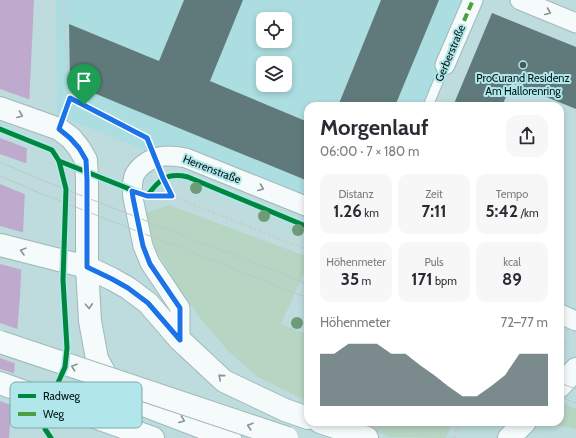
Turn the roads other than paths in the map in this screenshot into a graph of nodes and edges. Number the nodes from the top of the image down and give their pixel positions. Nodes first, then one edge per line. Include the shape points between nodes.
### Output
1 (473, 0) edge
2 (520, 0) edge
3 (576, 23) edge
4 (445, 64) joint
5 (430, 102) edge
6 (0, 108) edge
7 (304, 205) edge
8 (0, 245) edge
9 (87, 267) junction
10 (564, 316) edge
11 (576, 321) edge
12 (180, 340) junction
13 (0, 342) edge
14 (576, 369) edge
15 (110, 382) edge
16 (120, 382) edge
17 (564, 382) edge
18 (0, 383) edge
19 (10, 387) edge
20 (142, 389) edge
21 (142, 404) edge
22 (304, 417) edge
23 (332, 426) edge
24 (521, 426) edge
25 (125, 428) edge
26 (153, 438) edge
27 (230, 438) edge
28 (287, 438) edge
29 (366, 438) edge
30 (509, 438) edge

1 - 4 street, Gerberstraße
2 -> 3 street
4 - 5 lane, Gerberstraße
6 -> 9 street via 49,126 70,138 86,160
12 -> 7 street, Herrenstraße via 180,308 150,264 143,246 133,198 140,193 134,175 139,168 155,158 164,156 186,158
9 -> 8 street
9 - 12 street via 123,285 148,303
9 -> 15 street via 90,322 97,359
10 - 11 street
22 -> 12 street via 224,381
16 -> 13 street, bridge
14 - 17 street
18 - 19 street
28 -> 20 street, bridge
21 -> 27 street
23 - 29 street
24 - 30 street
25 - 26 street

